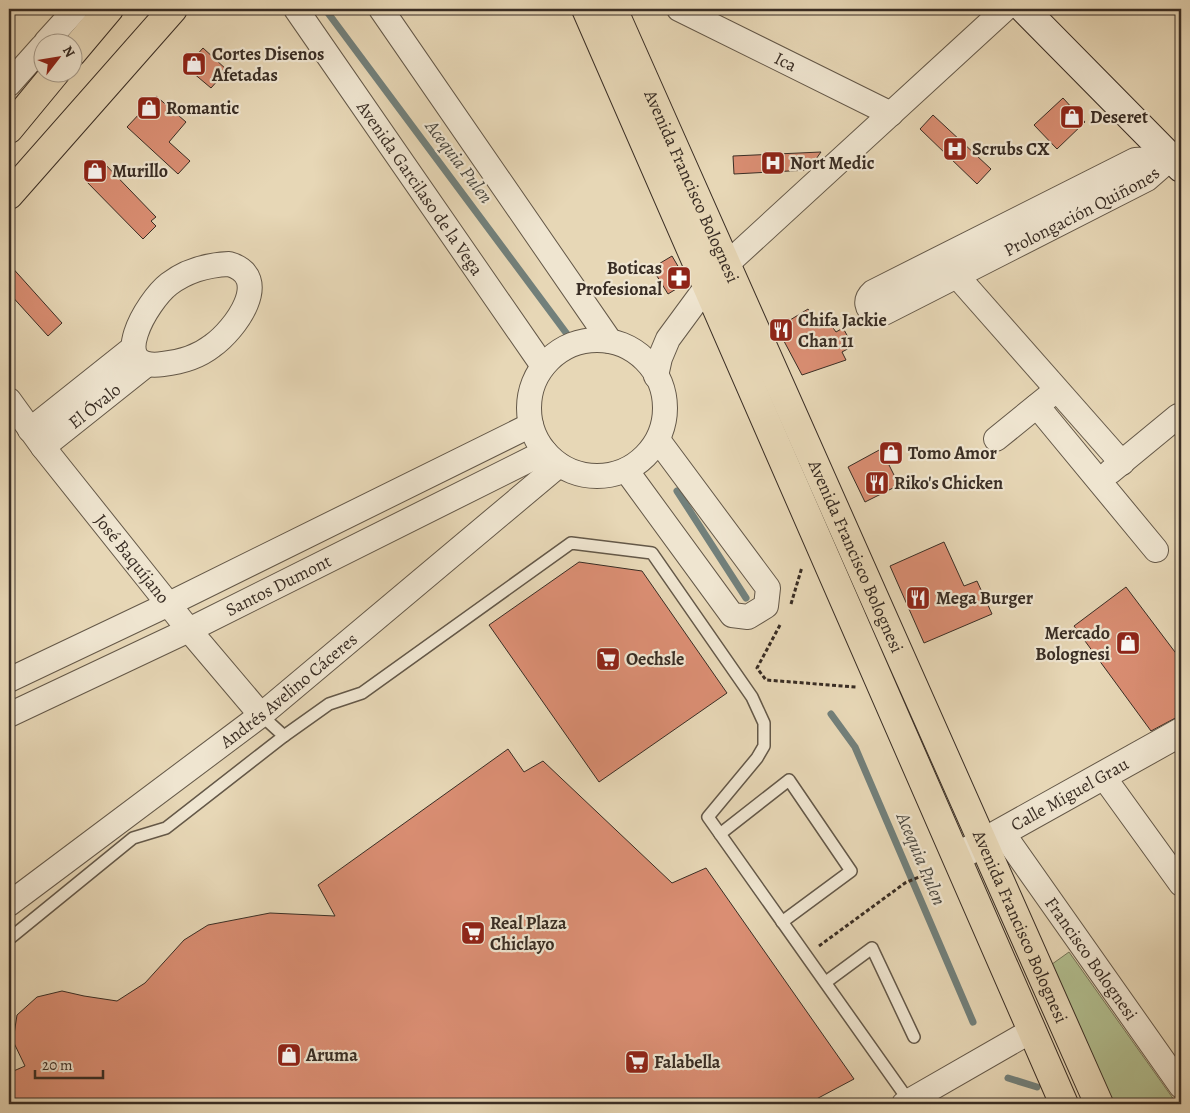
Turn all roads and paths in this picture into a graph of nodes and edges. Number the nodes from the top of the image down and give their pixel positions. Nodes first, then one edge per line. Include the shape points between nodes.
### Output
1 (76, 9) edge
2 (109, 9) edge
3 (173, 9) edge
4 (296, 9) edge
5 (381, 9) edge
6 (586, 9) edge
7 (614, 9) edge
8 (679, 9) edge
9 (1005, 9) edge
10 (1024, 9) edge
11 (55, 32) edge
12 (82, 41) edge
13 (32, 58) edge
14 (48, 82) edge
15 (9, 84) edge
16 (890, 114) junction
17 (9, 129) edge
18 (1178, 160) edge
19 (9, 195) edge
20 (726, 264) junction
21 (957, 276) junction
22 (707, 286) junction
23 (610, 341) junction
24 (635, 352) junction
25 (139, 357) junction
26 (543, 366) junction
27 (656, 376) junction
28 (1057, 389) junction
29 (9, 400) edge
30 (1037, 406) junction
31 (1178, 416) dead end
32 (531, 425) junction
33 (36, 438) junction
34 (996, 438) dead end
35 (658, 440) junction
36 (552, 459) junction
37 (1122, 463) junction
38 (626, 470) junction
39 (1098, 480) junction
40 (1156, 550) dead end
41 (169, 604) junction
42 (189, 630) junction
43 (757, 668) dead end
44 (879, 678) junction
45 (9, 680) edge
46 (9, 715) edge
47 (261, 715) junction
48 (1181, 732) edge
49 (284, 736) junction
50 (1103, 776) junction
51 (720, 834) junction
52 (993, 837) junction
53 (957, 856) junction
54 (933, 871) dead end
55 (1181, 884) edge
56 (9, 904) edge
57 (782, 922) junction
58 (9, 939) edge
59 (806, 955) junction
60 (826, 982) junction
61 (1031, 1031) junction
62 (914, 1037) dead end
63 (1181, 1086) edge
64 (906, 1103) edge
65 (1064, 1104) edge
66 (1099, 1104) edge

1 - 11 street
2 - 12 main road
3 - 19 main road
4 - 26 street, Avenida Garcilaso de la Vega
5 - 23 street
6 - 22 main road, Avenida Francisco Bolognesi
7 - 20 main road, Avenida Francisco Bolognesi
8 - 16 street, Ica
9 - 16 street
10 - 18 street
13 - 15 street
14 - 17 main road
16 - 20 street
18 - 21 street, Prolongación Quiñones
18 - 21 street, Prolongación Quiñones via 1135,160 873,292 866,301 876,315 884,313
20 - 22 street
20 - 52 main road, Avenida Francisco Bolognesi
21 - 28 street
22 - 24 street
22 - 27 street via 668,339
22 - 44 main road, Avenida Francisco Bolognesi
23 - 24 street
23 - 26 street via 574,344
24 - 27 street
25 - 25 street via 158,365 182,361 202,353 223,337 249,298 244,271 229,264 208,266 188,272 169,284 151,303 136,333
25 - 33 street, El Óvalo
26 - 32 street via 530,398
27 - 35 street via 664,397 664,419
28 - 30 street
28 - 37 street
29 - 33 street, José Baquíjano
30 - 34 street
30 - 39 street
31 - 37 street
32 - 36 street via 536,439
32 - 41 street, Santos Dumont
33 - 41 street, José Baquíjano
35 - 38 street via 645,457
35 - 38 street via 768,588 766,606 748,617 732,615
36 - 38 street via 575,473 592,476 610,476
36 - 42 street, Santos Dumont
36 - 47 street, Andrés Avelino Cáceres
37 - 39 street
39 - 40 street
41 - 42 street, José Baquíjano
41 - 45 street, Santos Dumont
42 - 46 street, Santos Dumont
42 - 47 street, José Baquíjano
43 - 44 path via 766,680 795,684 857,688
44 - 53 main road, Avenida Francisco Bolognesi
47 - 49 lane
47 - 56 street, Andrés Avelino Cáceres
48 - 50 street, Calle Miguel Grau
49 - 51 lane via 329,704 362,693 571,543 652,552 752,697 764,723 764,746 757,758 708,817
49 - 58 lane via 166,828 133,838
50 - 52 street, Calle Miguel Grau
50 - 55 street
51 - 57 lane
51 - 57 lane via 789,780 850,870
52 - 53 street, Calle Miguel Grau
52 - 63 street, Francisco Bolognesi
52 - 66 main road, Avenida Francisco Bolognesi
53 - 61 main road, Avenida Francisco Bolognesi
54 - 59 path via 905,883
57 - 59 lane
59 - 60 lane
60 - 62 lane via 872,948
60 - 64 lane
61 - 64 street
61 - 65 main road, Avenida Francisco Bolognesi

